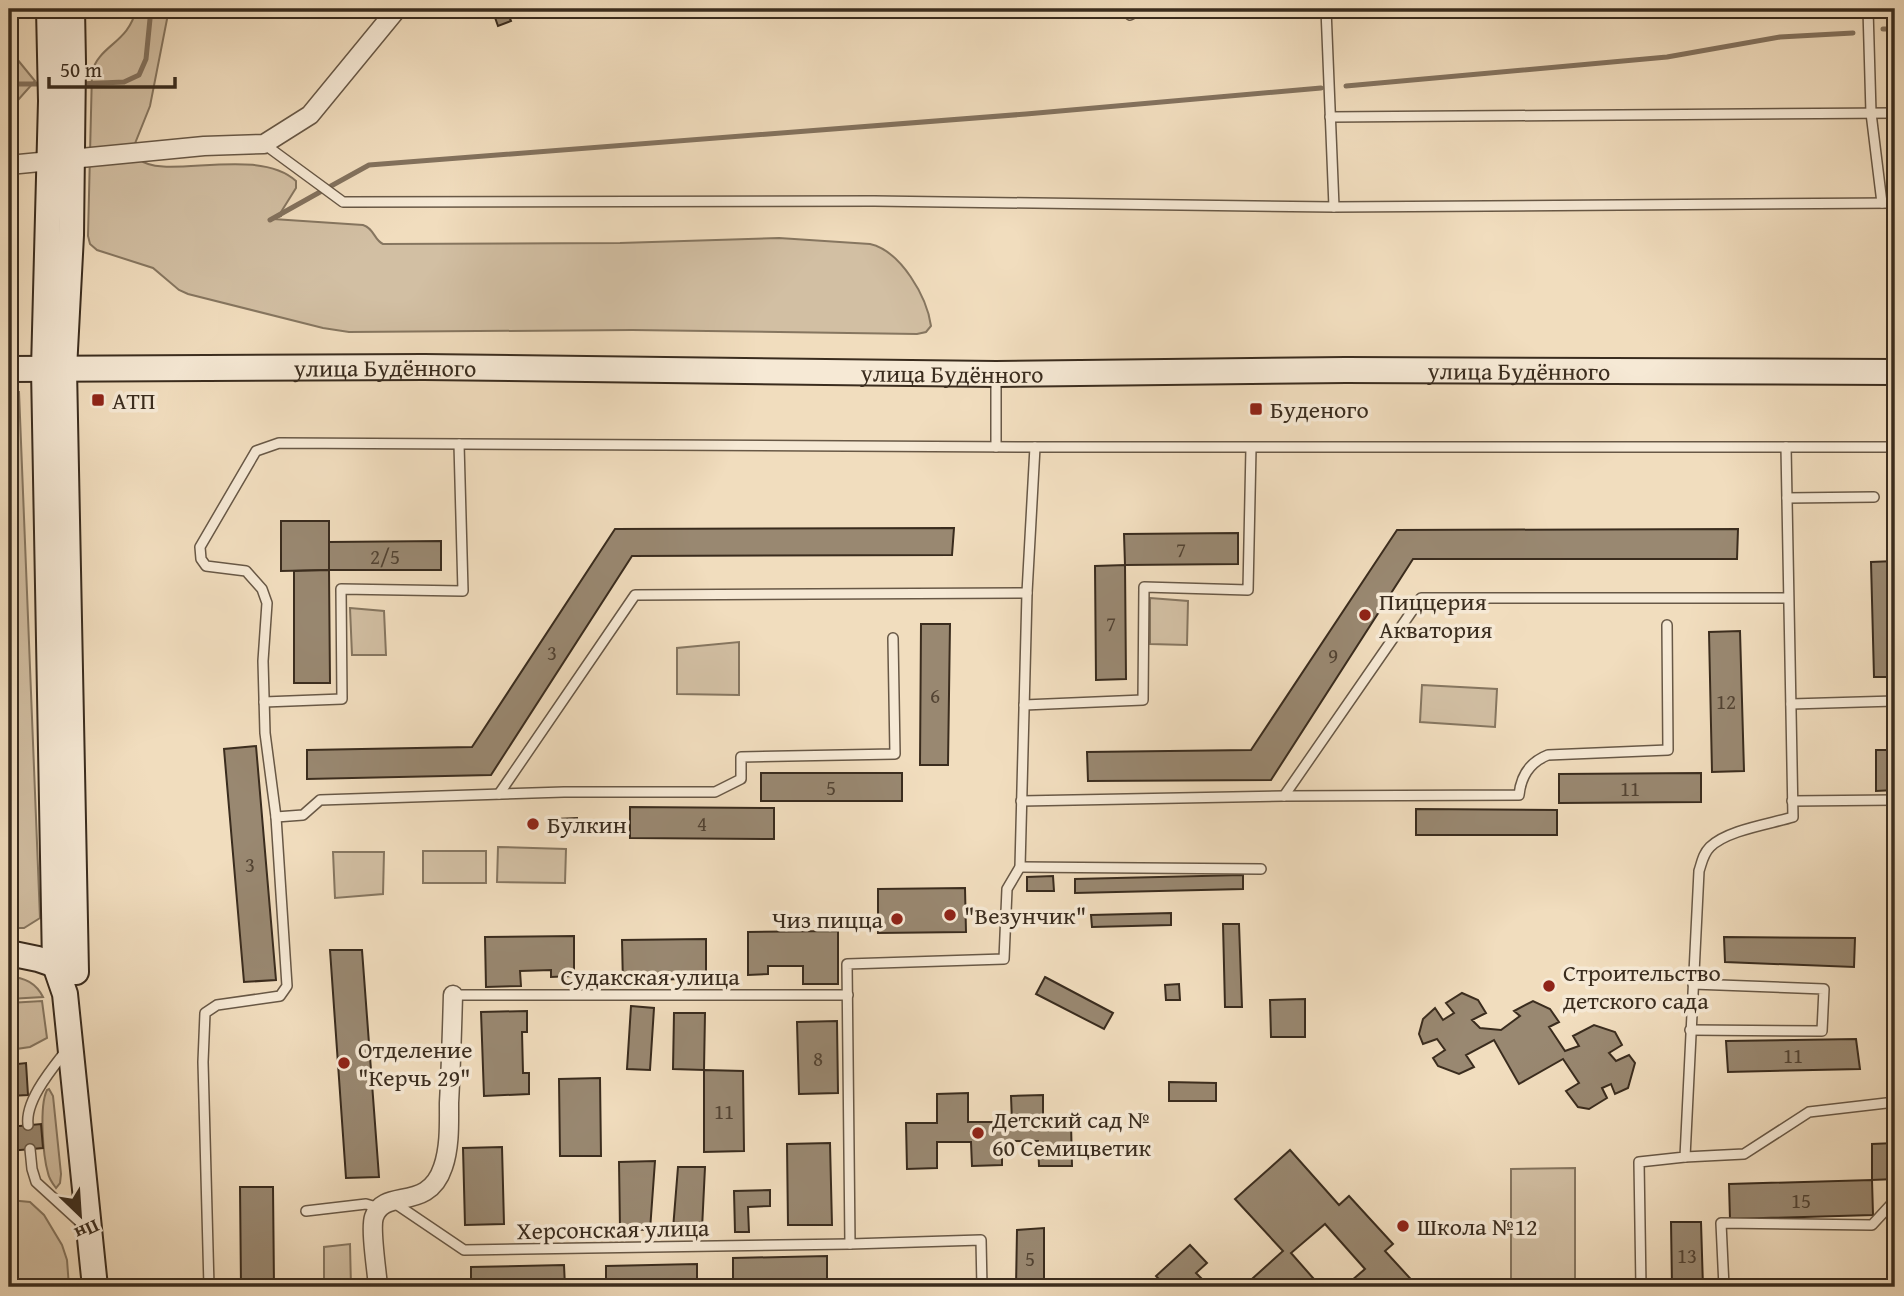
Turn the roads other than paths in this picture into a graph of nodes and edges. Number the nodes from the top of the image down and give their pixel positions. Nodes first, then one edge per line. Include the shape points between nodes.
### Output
1 (49, 9) edge
2 (72, 9) edge
3 (397, 9) edge
4 (1142, 9) edge
5 (1326, 9) edge
6 (1868, 9) edge
7 (1130, 15) dead end
8 (62, 64) junction
9 (1871, 113) junction
10 (1895, 113) edge
11 (1330, 117) junction
12 (264, 144) junction
13 (60, 161) junction
14 (9, 165) edge
15 (1882, 203) junction
16 (1895, 203) edge
17 (1334, 207) junction
18 (9, 369) edge
19 (54, 369) junction
20 (1895, 372) edge
21 (996, 374) junction
22 (459, 444) junction
23 (996, 447) junction
24 (1035, 447) junction
25 (1786, 447) junction
26 (1895, 447) edge
27 (1251, 448) junction
28 (1874, 497) dead end
29 (1787, 498) junction
30 (1027, 593) junction
31 (1788, 597) junction
32 (1667, 625) dead end
33 (893, 638) dead end
34 (1895, 701) edge
35 (264, 702) junction
36 (1791, 704) junction
37 (1024, 705) junction
38 (499, 794) junction
39 (1283, 796) junction
40 (1895, 800) edge
41 (1021, 801) junction
42 (1792, 801) junction
43 (276, 817) junction
44 (1020, 867) junction
45 (1261, 869) dead end
46 (9, 953) edge
47 (66, 969) junction
48 (1693, 984) junction
49 (453, 995) joint
50 (848, 995) junction
51 (1690, 1030) junction
52 (71, 1045) junction
53 (1895, 1102) edge
54 (28, 1125) dead end
55 (30, 1149) dead end
56 (1685, 1157) junction
57 (1895, 1199) edge
58 (385, 1205) junction
59 (306, 1212) dead end
60 (91, 1232) junction
61 (850, 1244) junction
62 (95, 1287) edge
63 (106, 1287) edge
64 (209, 1287) edge
65 (378, 1287) edge
66 (982, 1287) edge
67 (1641, 1287) edge
68 (1724, 1287) edge

1 - 8 main road
2 - 8 main road
3 - 12 street via 310,115
4 - 7 lane
5 - 11 lane
6 - 9 lane
8 - 13 main road
9 - 10 lane
9 - 11 lane
9 - 15 lane
11 - 17 lane
12 - 13 street
12 - 17 lane via 343,202 874,201
13 - 14 street
13 - 19 main road via 71,234
15 - 16 lane
15 - 17 lane
18 - 19 main road, улица Будённого
19 - 21 main road, улица Будённого via 424,367
19 - 47 main road
20 - 21 main road, улица Будённого
21 - 23 lane
22 - 23 lane
22 - 35 lane via 463,591 341,589 342,699
22 - 35 lane via 279,443 256,451 200,547 206,566 246,571 262,589 267,603
23 - 24 lane
24 - 27 lane
24 - 30 lane
25 - 26 lane
25 - 27 lane
25 - 29 lane
27 - 37 lane via 1248,590 1144,587 1143,700
28 - 29 lane
29 - 31 lane
30 - 37 lane
30 - 38 lane via 635,595
31 - 36 lane
31 - 39 lane via 1421,598
32 - 39 lane via 1668,750 1548,755 1528,768 1520,795
33 - 38 lane via 895,754 741,757 740,779 715,792
34 - 36 lane
35 - 43 lane
36 - 42 lane
37 - 41 lane
38 - 43 lane via 320,800 303,815
39 - 41 lane
40 - 42 lane
41 - 44 lane
42 - 48 lane via 1793,817 1724,838 1704,855 1699,871
43 - 64 lane via 287,986 280,996 217,1005 205,1013
44 - 45 lane
44 - 50 lane via 1007,889 1004,959 847,964
46 - 47 main road
47 - 52 main road
47 - 63 main road via 86,1047
48 - 51 lane
48 - 51 lane via 1824,989 1822,1031
49 - 50 lane, Судакская улица
49 - 58 street via 444,1166 427,1192
50 - 61 lane
51 - 56 lane
52 - 54 lane via 30,1106
52 - 60 main road
53 - 56 lane via 1809,1112 1744,1154
55 - 60 lane via 36,1182
56 - 67 lane via 1639,1162
57 - 68 lane via 1872,1225 1721,1223
58 - 59 lane
58 - 61 lane, Херсонская улица via 464,1250
58 - 65 street via 373,1219
60 - 62 main road
61 - 66 lane, Херсонская улица via 981,1240

